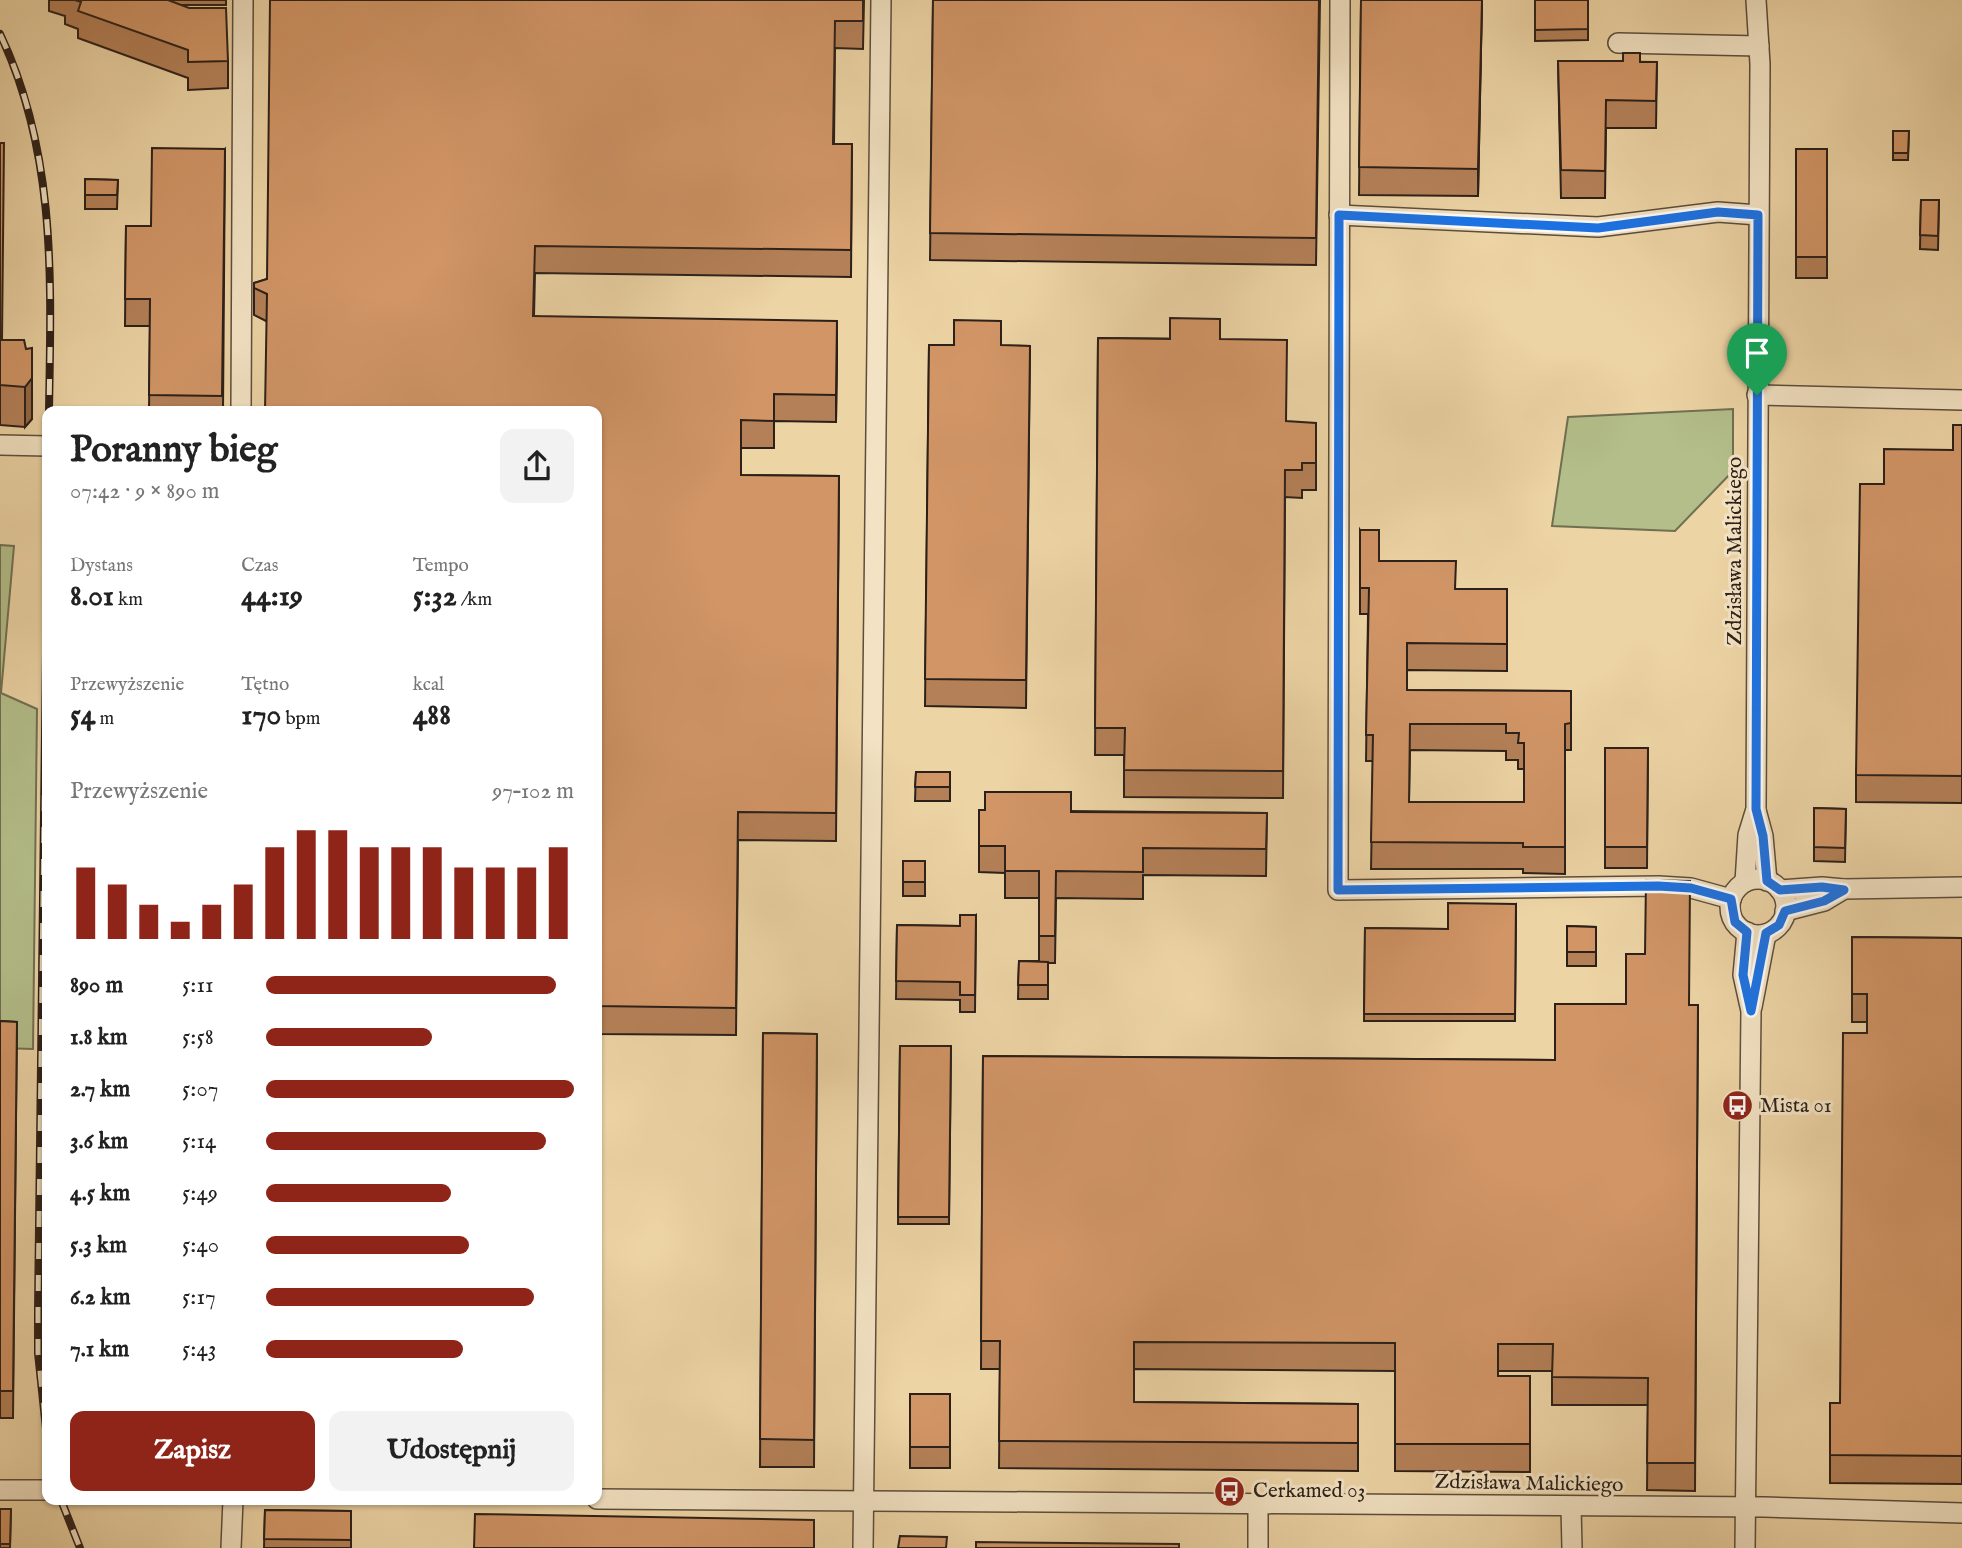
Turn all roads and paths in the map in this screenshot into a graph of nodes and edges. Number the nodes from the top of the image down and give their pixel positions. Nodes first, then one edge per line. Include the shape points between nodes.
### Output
1 (243, 0) edge
2 (881, 0) edge
3 (1340, 0) edge
4 (1756, 0) edge
5 (1618, 43) dead end
6 (1759, 46) junction
7 (1339, 215) junction
8 (1758, 215) junction
9 (1757, 395) junction
10 (1962, 400) edge
11 (242, 406) edge
12 (0, 445) edge
13 (42, 446) edge
14 (1756, 809) junction
15 (1745, 882) junction
16 (1774, 885) junction
17 (1962, 887) edge
18 (1844, 890) junction
19 (1731, 899) junction
20 (1785, 911) junction
21 (1756, 933) junction
22 (0, 1490) edge
23 (42, 1490) edge
24 (602, 1499) edge
25 (864, 1499) junction
26 (1258, 1503) junction
27 (233, 1505) edge
28 (1571, 1507) junction
29 (1745, 1509) junction
30 (1962, 1513) edge
31 (231, 1548) edge
32 (863, 1548) edge
33 (1258, 1548) edge
34 (1572, 1548) edge
35 (1745, 1548) edge

1 - 11 street
2 - 25 street
3 - 7 street
4 - 6 street, Zdzisława Malickiego
5 - 6 street
6 - 8 street, Zdzisława Malickiego
7 - 8 street via 1598,228 1718,212
7 - 19 street via 1338,890 1658,886 1691,888
8 - 9 street, Zdzisława Malickiego
9 - 10 street
9 - 14 street, Zdzisława Malickiego
12 - 13 street
14 - 15 street, Zdzisława Malickiego via 1748,835
14 - 16 street, Zdzisława Malickiego
15 - 16 street
15 - 19 street
16 - 18 street
16 - 20 street
17 - 18 street
18 - 20 street via 1824,901
19 - 21 street via 1735,922
20 - 21 street via 1779,925
21 - 29 street via 1751,1011
22 - 23 street
24 - 25 street, Zdzisława Malickiego
25 - 26 street, Zdzisława Malickiego
25 - 32 street
26 - 28 street, Zdzisława Malickiego
26 - 33 street
27 - 31 street
28 - 29 street, Zdzisława Malickiego
28 - 34 street
29 - 30 street, Zdzisława Malickiego
29 - 35 street

